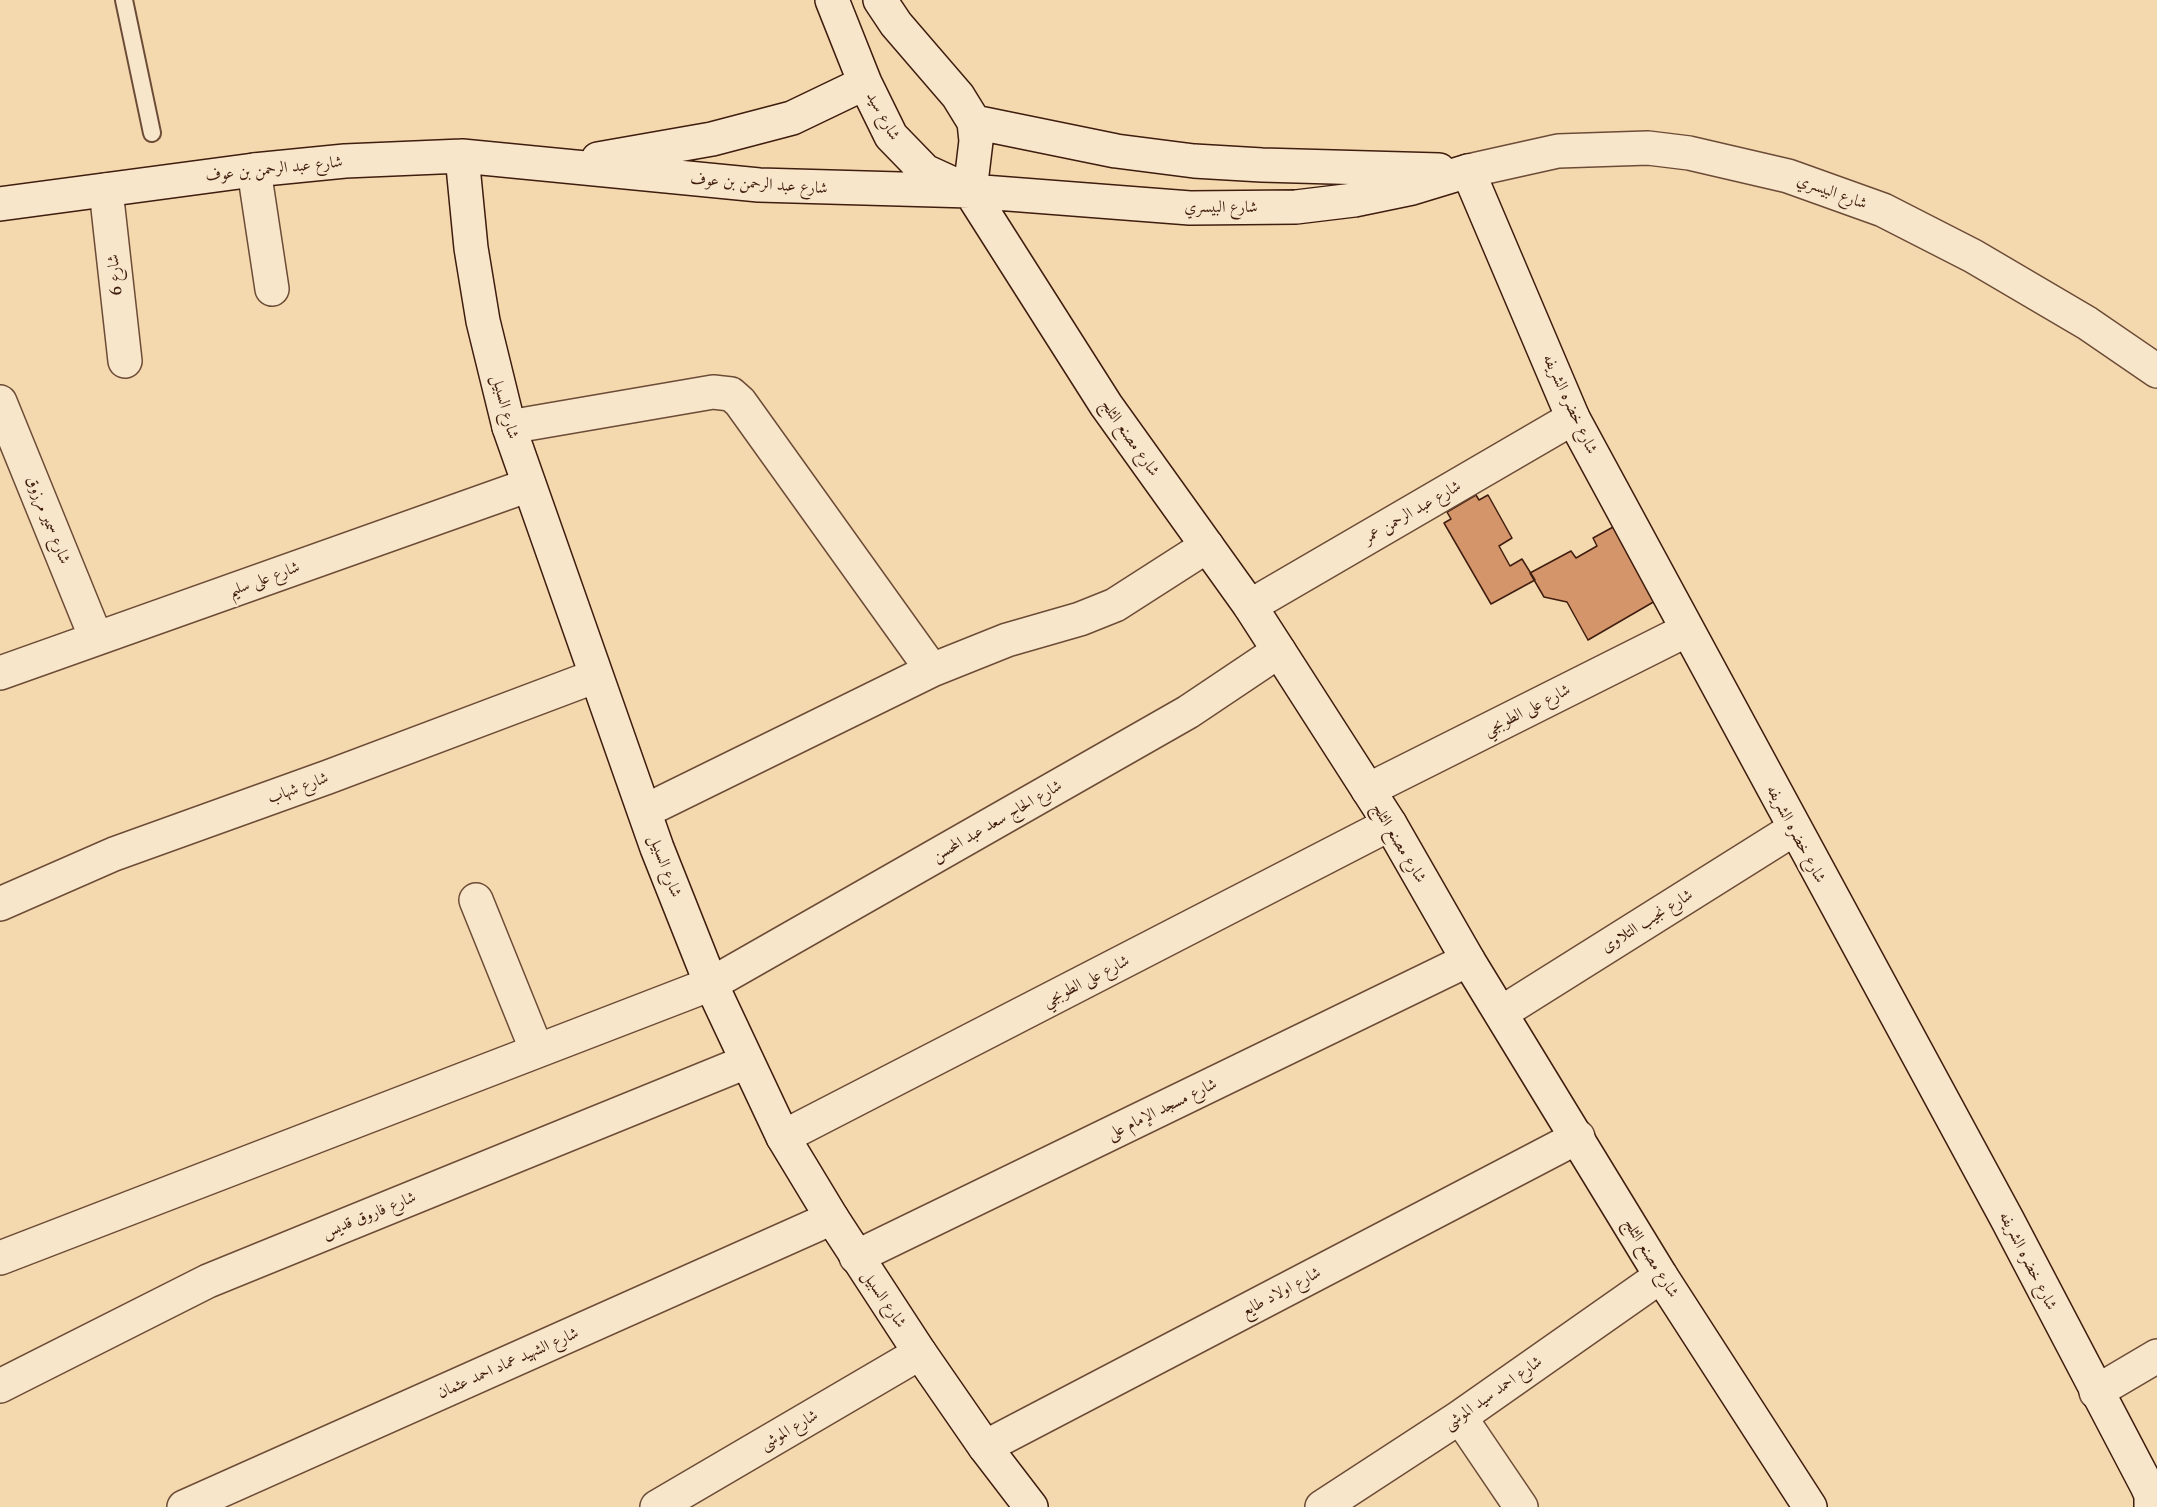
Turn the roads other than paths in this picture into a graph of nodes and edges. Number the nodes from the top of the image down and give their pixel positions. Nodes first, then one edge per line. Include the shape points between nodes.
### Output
1 (124, 0) edge
2 (832, 0) edge
3 (880, 0) edge
4 (865, 83) junction
5 (974, 122) junction
6 (152, 133) dead end
7 (462, 156) junction
8 (549, 166) junction
9 (254, 170) junction
10 (1468, 171) junction
11 (106, 190) junction
12 (970, 190) junction
13 (0, 204) edge
14 (272, 289) dead end
15 (124, 361) dead end
16 (2157, 371) edge
17 (0, 402) edge
18 (1573, 418) junction
19 (509, 427) junction
20 (529, 485) junction
21 (1207, 546) junction
22 (1250, 606) junction
23 (1687, 630) junction
24 (96, 638) junction
25 (1279, 651) junction
26 (932, 670) junction
27 (0, 673) edge
28 (596, 676) junction
29 (1368, 790) junction
30 (645, 811) junction
31 (1390, 825) junction
32 (1794, 829) junction
33 (476, 900) dead end
34 (0, 904) edge
35 (1468, 960) junction
36 (711, 984) junction
37 (1500, 1013) junction
38 (537, 1051) junction
39 (746, 1062) junction
40 (783, 1137) junction
41 (1578, 1137) junction
42 (832, 1218) junction
43 (856, 1257) junction
44 (0, 1258) edge
45 (1661, 1276) junction
46 (920, 1353) junction
47 (2157, 1356) edge
48 (0, 1386) edge
49 (2096, 1392) junction
50 (1460, 1417) junction
51 (985, 1447) junction
52 (2149, 1497) edge
53 (1023, 1504) edge
54 (184, 1507) edge
55 (657, 1507) edge
56 (1322, 1507) edge
57 (1521, 1507) edge
58 (1810, 1507) edge

1 - 6 lane
2 - 4 street, شارع سيد
3 - 5 street via 958,96
4 - 8 street, شارع عبد الرحمن بن عوف via 781,121 631,155
4 - 12 street, شارع سيد via 891,136 907,154 932,175
5 - 10 street, شارع البيسري via 1116,151 1194,160
5 - 12 street via 976,141
7 - 8 street, شارع عبد الرحمن بن عوف
7 - 9 street, شارع عبد الرحمن بن عوف
7 - 19 street, شارع السبيل via 481,310
8 - 12 street, شارع عبد الرحمن بن عوف via 759,185
9 - 11 street, شارع عبد الرحمن بن عوف
9 - 14 street
10 - 12 street, شارع البيسري via 1412,188 1296,207 1190,208
10 - 16 street, شارع البيسري via 1558,151 1648,148 1689,153 1788,176 1883,210 1973,256 2087,323
10 - 18 street, شارع خضره الشريفه
11 - 13 street, شارع عبد الرحمن بن عوف
11 - 15 street, شارع 6
12 - 21 street, شارع مصنع الثلج via 1106,405
17 - 24 street, شارع سمير مرزوق
18 - 22 street, شارع عبد الرحمن عمر
18 - 23 street, شارع خضره الشريفه
19 - 20 street, شارع السبيل
19 - 26 street via 713,392 731,394
20 - 24 street, شارع على سليم
20 - 28 street, شارع السبيل
21 - 22 street, شارع مصنع الثلج
21 - 26 street via 1115,605 1007,640
22 - 25 street, شارع مصنع الثلج
23 - 29 street, شارع على الطوبجي
23 - 32 street, شارع خضره الشريفه
24 - 27 street, شارع على سليم
25 - 29 street, شارع مصنع الثلج
25 - 36 street, شارع الحاج سعد عبد المحسن via 1188,712
26 - 30 street
28 - 30 street, شارع السبيل
28 - 34 street, شارع شهاب via 114,855
29 - 31 street, شارع مصنع الثلج
30 - 36 street, شارع السبيل
31 - 35 street, شارع مصنع الثلج
31 - 40 street, شارع على الطوبجي
32 - 37 street, شارع نجيب التلاوى
32 - 49 street, شارع خضره الشريفه via 2007,1219
33 - 38 street
35 - 37 street, شارع مصنع الثلج
35 - 43 street, شارع مسجد الإمام على
36 - 38 street, شارع الحاج سعد عبد المحسن
36 - 39 street, شارع السبيل
37 - 41 street, شارع مصنع الثلج
38 - 44 street, شارع الحاج سعد عبد المحسن
39 - 40 street, شارع السبيل
39 - 48 street, شارع فاروق قديس via 208,1281
40 - 42 street, شارع السبيل
41 - 45 street, شارع مصنع الثلج
41 - 51 street, شارع اولاد طايع
42 - 43 street, شارع السبيل
42 - 54 street, شارع الشهيد عماد احمد عثمان
43 - 46 street, شارع السبيل
45 - 50 street, شارع احمد سيد الموشى
45 - 58 street, شارع مصنع الثلج
46 - 51 street, شارع السبيل
46 - 55 street, شارع الموشى
47 - 49 street
49 - 52 street, شارع خضره الشريفه
50 - 56 street, شارع احمد سيد الموشى
50 - 57 street
51 - 53 street, شارع السبيل

